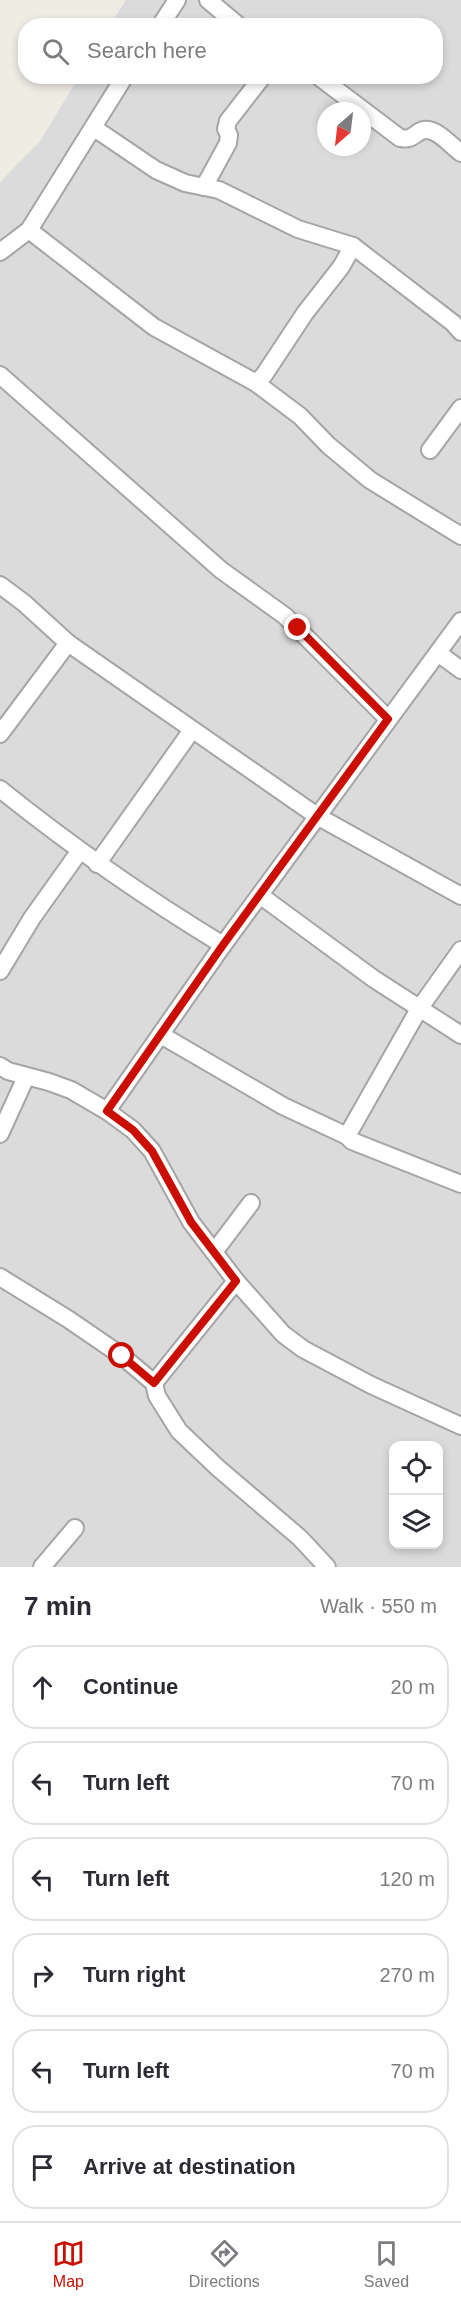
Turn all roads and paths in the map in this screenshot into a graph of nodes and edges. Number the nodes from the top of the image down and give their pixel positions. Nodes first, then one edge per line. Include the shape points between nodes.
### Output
1 (177, 0) edge
2 (208, 0) edge
3 (165, 18) edge
4 (229, 18) edge
5 (120, 84) edge
6 (257, 84) edge
7 (329, 84) edge
8 (94, 128) junction
9 (461, 153) edge
10 (204, 187) junction
11 (29, 230) junction
12 (353, 246) junction
13 (0, 252) edge
14 (461, 332) edge
15 (0, 375) edge
16 (256, 383) junction
17 (461, 408) edge
18 (430, 450) dead end
19 (461, 536) edge
20 (0, 585) edge
21 (461, 621) edge
22 (68, 644) junction
23 (438, 653) junction
24 (461, 670) edge
25 (388, 719) junction
26 (192, 730) junction
27 (0, 734) edge
28 (0, 789) edge
29 (317, 816) junction
30 (80, 852) junction
31 (97, 864) junction
32 (261, 896) junction
33 (461, 896) edge
34 (223, 945) junction
35 (461, 950) edge
36 (0, 971) edge
37 (419, 1009) junction
38 (460, 1031) edge
39 (161, 1035) junction
40 (0, 1066) edge
41 (26, 1077) junction
42 (107, 1111) junction
43 (0, 1134) edge
44 (347, 1136) junction
45 (461, 1184) edge
46 (251, 1203) dead end
47 (214, 1252) junction
48 (0, 1277) edge
49 (236, 1281) junction
50 (154, 1383) junction
51 (461, 1426) edge
52 (75, 1528) dead end
53 (319, 1564) edge
54 (42, 1567) edge

1 - 3 street
2 - 4 street
5 - 8 street
6 - 10 street via 228,121 228,143
7 - 9 street via 400,138 410,139 422,130 431,130
8 - 10 street via 156,171
8 - 11 street
10 - 12 street via 219,190 298,229
11 - 13 street
11 - 16 street via 154,327
12 - 14 street
12 - 16 street
15 - 25 street via 221,570 285,616
16 - 19 street via 370,480
17 - 18 street
20 - 22 street
21 - 23 street
22 - 26 street
22 - 27 street
23 - 24 street
23 - 25 street
25 - 29 street
26 - 29 street
26 - 31 street
28 - 30 street
29 - 32 street
29 - 33 street
30 - 31 street
30 - 36 street via 32,918
31 - 34 street
32 - 34 street
32 - 37 street
34 - 39 street
35 - 37 street
37 - 38 street
37 - 44 street
39 - 42 street
39 - 44 street via 283,1106
40 - 41 street
41 - 42 street via 71,1090
41 - 43 street
42 - 47 street via 133,1130 152,1151 191,1222
44 - 45 street
46 - 47 street
47 - 49 street
48 - 50 street via 122,1356
49 - 50 street
49 - 51 street via 283,1334 303,1349
50 - 53 street via 157,1396 179,1431 300,1538
52 - 54 street

